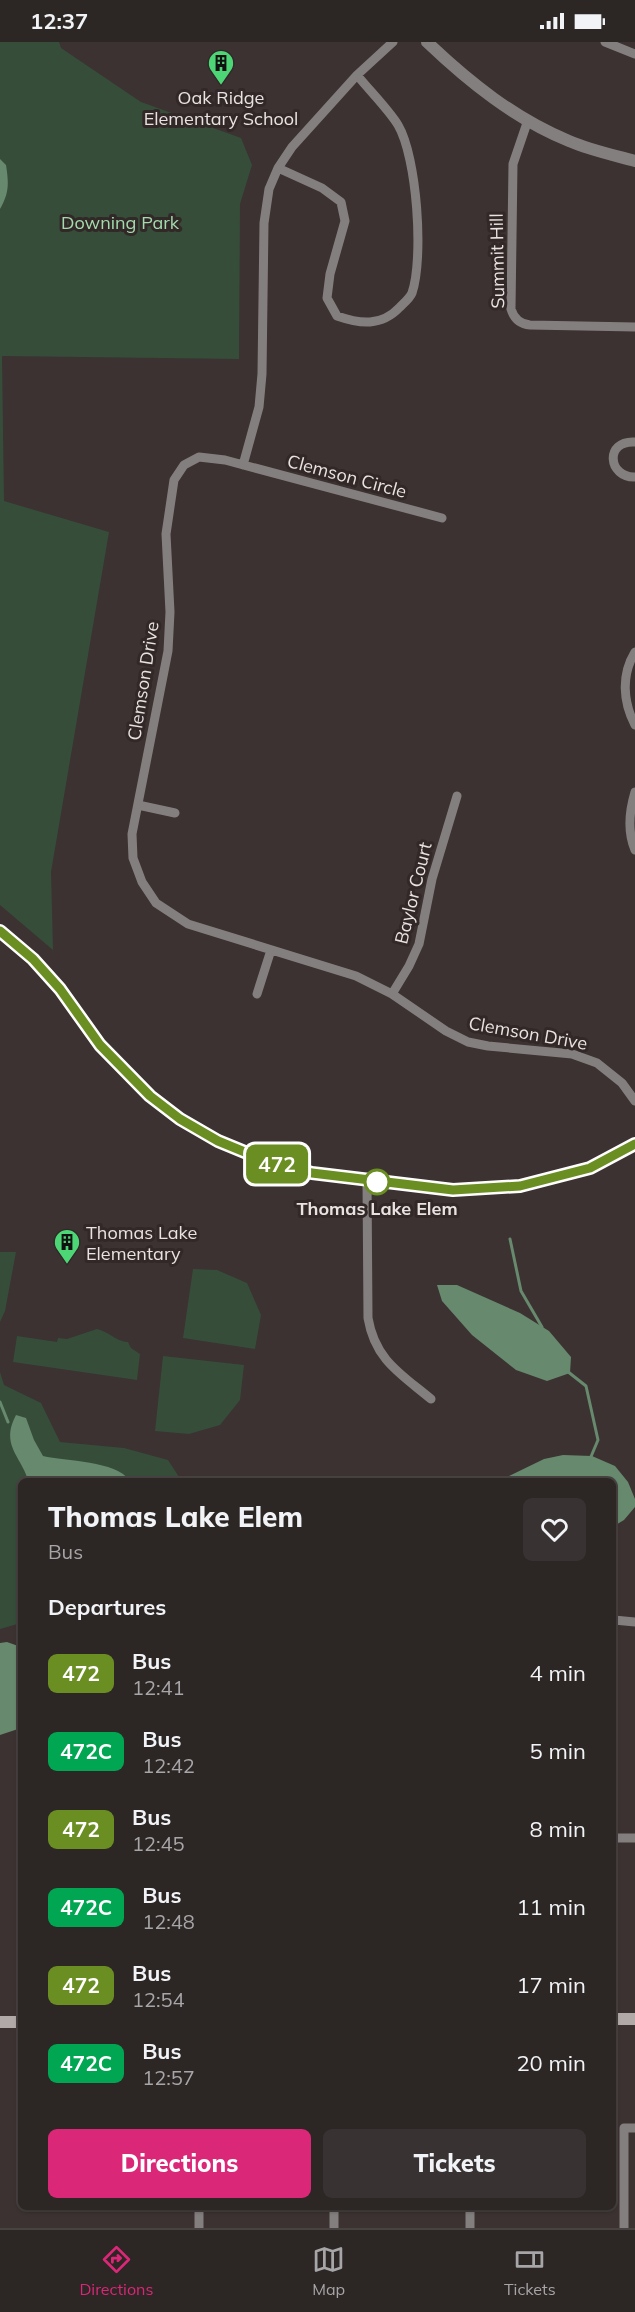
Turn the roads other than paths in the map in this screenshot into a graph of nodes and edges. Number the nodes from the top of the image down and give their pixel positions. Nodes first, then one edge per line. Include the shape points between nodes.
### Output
1 (393, 42) edge
2 (427, 42) edge
3 (604, 42) edge
4 (635, 54) edge
5 (357, 75) junction
6 (528, 120) junction
7 (635, 161) edge
8 (278, 168) junction
9 (635, 327) edge
10 (635, 442) edge
11 (243, 465) junction
12 (635, 477) edge
13 (442, 518) dead end
14 (635, 652) edge
15 (635, 725) edge
16 (635, 792) edge
17 (457, 796) dead end
18 (138, 805) junction
19 (176, 813) dead end
20 (635, 850) edge
21 (0, 931) edge
22 (271, 950) junction
23 (257, 994) dead end
24 (392, 994) junction
25 (635, 1101) edge
26 (635, 1144) edge
27 (368, 1181) junction
28 (431, 1399) dead end
29 (616, 1620) edge
30 (635, 1622) edge
31 (616, 1838) edge
32 (635, 1838) edge
33 (616, 2019) edge
34 (635, 2019) edge
35 (0, 2022) edge
36 (18, 2022) edge
37 (635, 2128) edge
38 (199, 2210) edge
39 (334, 2210) edge
40 (470, 2210) edge
41 (199, 2228) edge
42 (334, 2228) edge
43 (470, 2228) edge
44 (624, 2228) edge

1 - 5 street
2 - 6 street via 463,77
3 - 4 street
5 - 8 street
5 - 8 street via 398,125 413,169 418,249 411,295 395,313 374,323 355,322 337,315 327,298 345,220 341,202 322,188
6 - 7 street via 569,141
6 - 9 street, Summit Hill via 513,164 513,314 530,325
8 - 11 street via 265,211 259,407
10 - 12 street via 622,443 613,456 618,472
11 - 13 street, Clemson Circle
11 - 18 street, Clemson Drive via 199,457 184,465 174,480 166,534 168,651
14 - 15 street via 624,685 628,712
16 - 20 street via 629,810 630,839
17 - 24 street, Baylor Court via 432,879 419,944
18 - 19 street
18 - 22 street, Clemson Drive via 132,834 134,858 142,882 156,903 188,924
21 - 27 street via 60,989 100,1045 133,1080 180,1119 218,1141 264,1160 312,1173
22 - 23 street
22 - 24 street, Clemson Drive via 356,976
24 - 25 street, Clemson Drive via 468,1042 572,1054 597,1063 622,1083
26 - 27 street via 590,1168 520,1186 453,1190
27 - 28 street via 370,1335 386,1362
29 - 30 street
31 - 32 street
33 - 34 main road
35 - 36 main road
37 - 44 street via 624,2128
38 - 41 street
39 - 42 street
40 - 43 street

